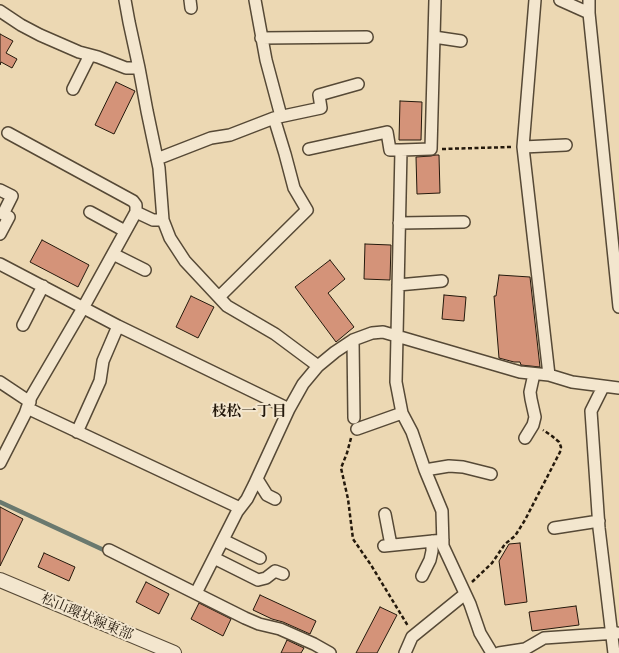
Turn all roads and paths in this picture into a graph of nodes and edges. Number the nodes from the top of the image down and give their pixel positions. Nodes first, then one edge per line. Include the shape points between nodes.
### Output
1 (125, 0) edge
2 (255, 0) edge
3 (435, 0) edge
4 (535, 0) edge
5 (560, 0) edge
6 (589, 0) edge
7 (0, 11) edge
8 (590, 13) junction
9 (366, 37) dead end
10 (434, 37) junction
11 (262, 38) junction
12 (461, 41) dead end
13 (90, 55) junction
14 (139, 68) junction
15 (358, 84) dead end
16 (73, 89) dead end
17 (277, 117) junction
18 (8, 133) dead end
19 (566, 145) dead end
20 (523, 147) junction
21 (309, 149) dead end
22 (401, 150) junction
23 (430, 150) junction
24 (157, 159) junction
25 (0, 190) edge
26 (90, 212) dead end
27 (136, 212) junction
28 (163, 220) junction
29 (464, 222) dead end
30 (400, 224) junction
31 (125, 231) junction
32 (0, 234) edge
33 (113, 254) junction
34 (0, 264) edge
35 (145, 270) dead end
36 (442, 281) dead end
37 (398, 285) junction
38 (43, 286) junction
39 (219, 298) junction
40 (619, 307) edge
41 (84, 308) junction
42 (23, 325) dead end
43 (118, 326) junction
44 (397, 335) junction
45 (353, 340) junction
46 (318, 366) junction
47 (534, 374) junction
48 (549, 375) junction
49 (0, 382) edge
50 (603, 386) junction
51 (619, 388) edge
52 (28, 405) junction
53 (289, 409) junction
54 (402, 412) junction
55 (356, 423) junction
56 (533, 425) junction
57 (77, 432) junction
58 (526, 438) dead end
59 (0, 461) edge
60 (425, 470) junction
61 (491, 474) dead end
62 (257, 479) junction
63 (275, 499) dead end
64 (240, 508) junction
65 (385, 514) dead end
66 (599, 521) junction
67 (554, 528) dead end
68 (223, 540) junction
69 (437, 541) junction
70 (109, 550) dead end
71 (214, 558) junction
72 (260, 558) dead end
73 (283, 574) dead end
74 (422, 576) dead end
75 (0, 580) edge
76 (464, 592) junction
77 (196, 593) junction
78 (615, 633) edge
79 (412, 637) junction
80 (174, 653) edge
81 (330, 653) edge
82 (405, 653) edge
83 (492, 653) edge
84 (499, 653) edge
85 (614, 653) edge

1 - 14 street
2 - 11 street
3 - 10 street
4 - 20 street
5 - 8 street
6 - 8 street
7 - 13 street via 40,35
8 - 40 street
9 - 11 street
10 - 12 street
10 - 23 street
11 - 17 street
13 - 14 street via 126,68
13 - 16 street
14 - 24 street
15 - 17 street via 319,94 322,108
17 - 24 street
17 - 39 street via 294,188 307,210
18 - 27 street via 133,201
19 - 20 street
20 - 23 path
20 - 48 street
21 - 22 street via 387,132 390,150
22 - 23 street
22 - 30 street
24 - 28 street
25 - 32 street via 12,196 3,214 8,217
26 - 31 street
27 - 28 street via 153,220
27 - 31 street
28 - 39 street via 185,261
29 - 30 street
30 - 37 street
31 - 33 street
33 - 35 street
33 - 41 street
34 - 38 street
36 - 37 street
37 - 44 street
38 - 41 street
38 - 42 street
39 - 46 street
41 - 43 street
41 - 52 street
43 - 53 street
43 - 57 street via 103,361 100,381
44 - 45 street via 372,333
44 - 47 street
44 - 54 street via 396,382
45 - 46 street
45 - 55 street
46 - 53 street
47 - 48 street
47 - 56 street via 530,392 535,417
48 - 50 street
49 - 52 street
50 - 51 street
50 - 66 street via 591,411
52 - 57 street
52 - 59 street
53 - 62 street
54 - 55 street
54 - 60 street
55 - 79 path via 341,468 353,539
56 - 58 street
56 - 76 path via 558,442 560,452 515,536
57 - 64 street
60 - 61 street via 448,466
60 - 69 street via 442,511
62 - 63 street via 267,495
62 - 64 street
64 - 68 street
65 - 69 street via 388,545
66 - 67 street
66 - 78 street
68 - 71 street
68 - 72 street
69 - 74 street
69 - 76 street via 443,546
70 - 77 street
71 - 73 street via 258,580 276,571
71 - 77 street
75 - 80 street, 松山環状線東部
76 - 79 street
76 - 83 street via 480,633
77 - 81 street via 245,618 280,629
78 - 84 street via 544,638 525,649
78 - 85 street
79 - 82 street

